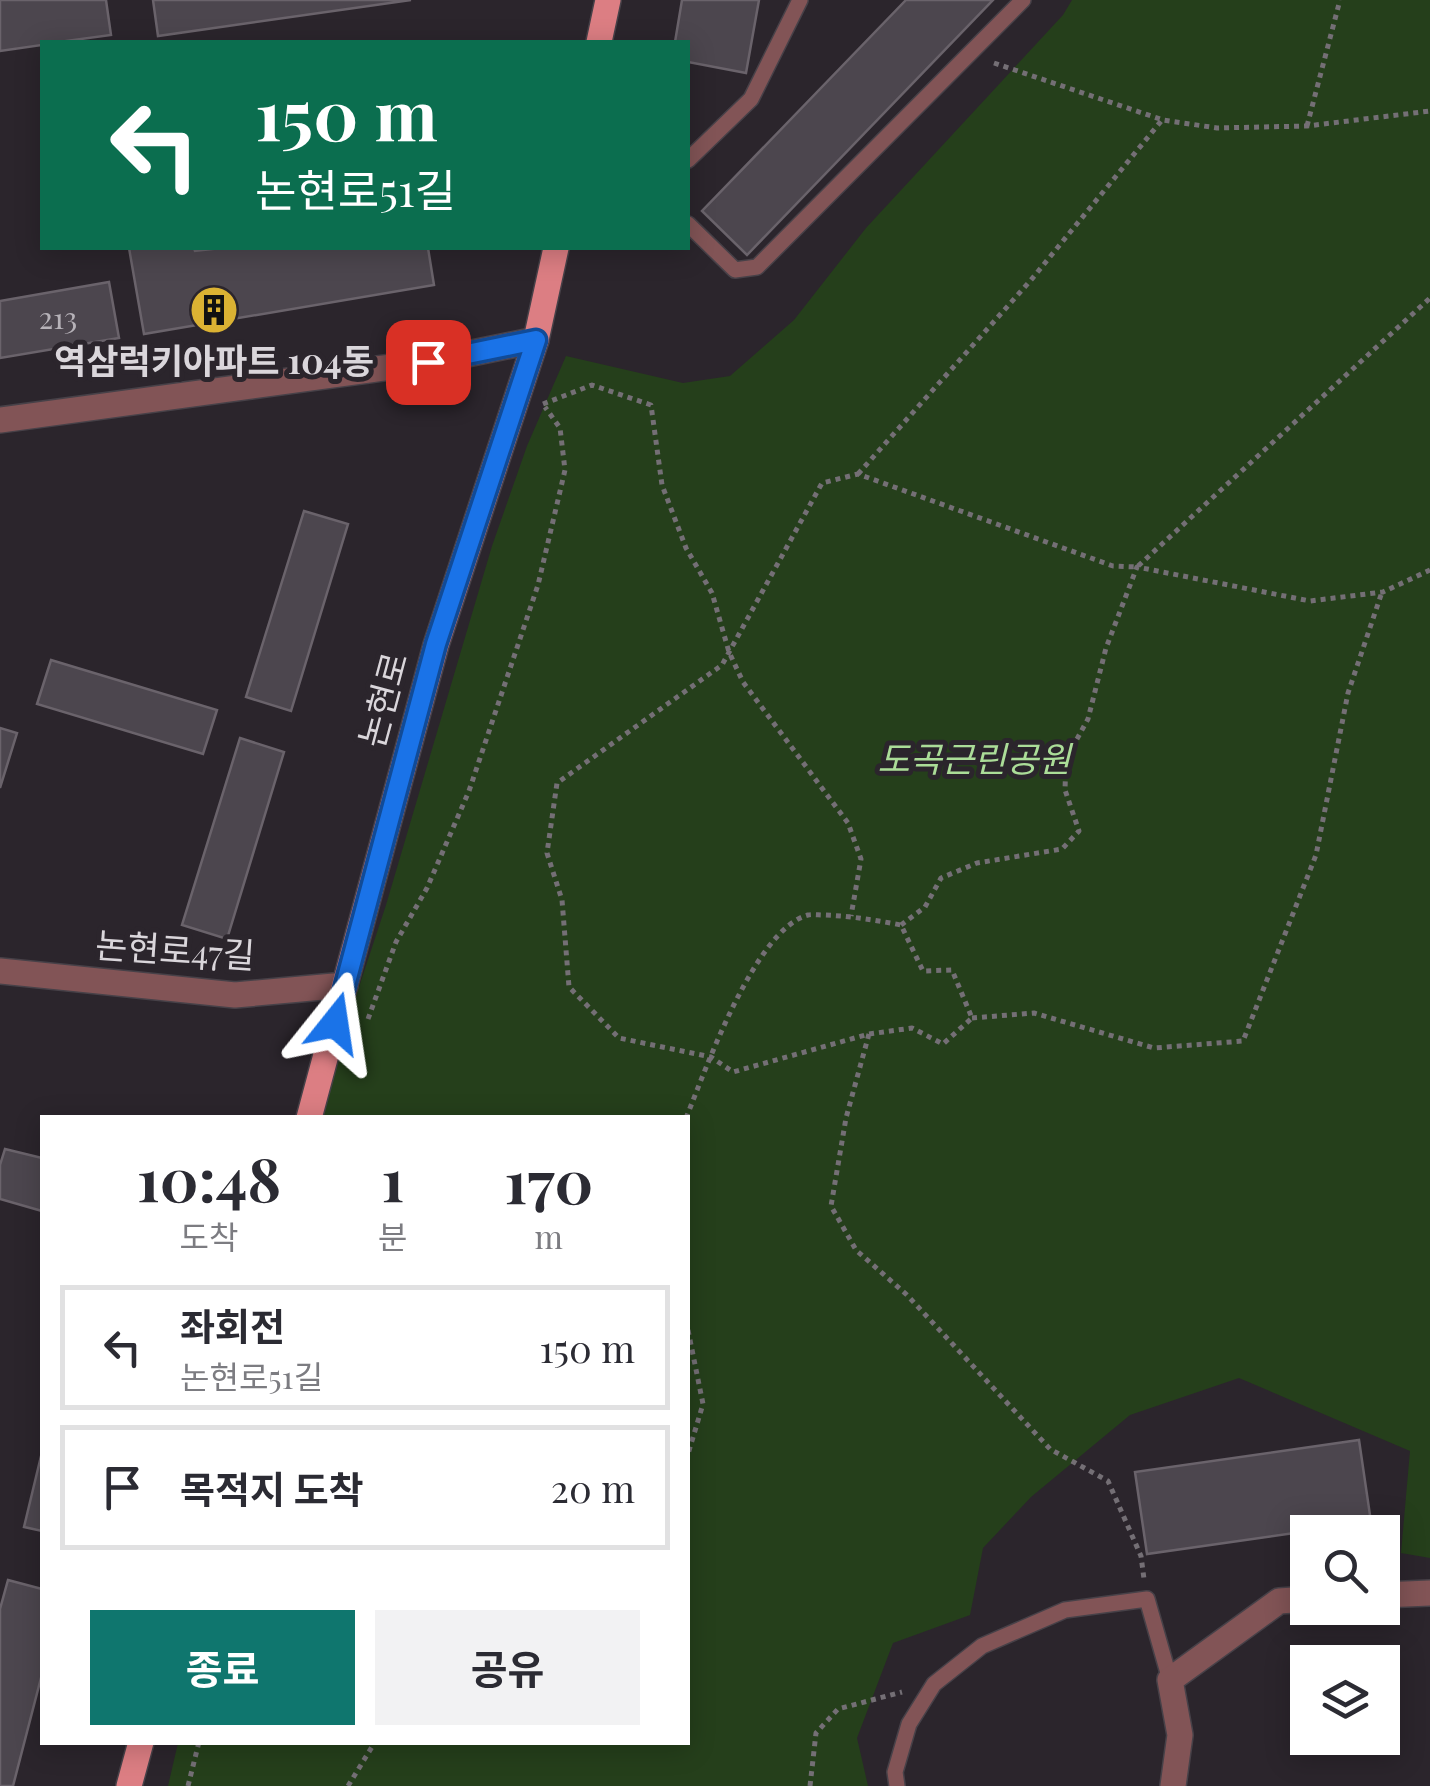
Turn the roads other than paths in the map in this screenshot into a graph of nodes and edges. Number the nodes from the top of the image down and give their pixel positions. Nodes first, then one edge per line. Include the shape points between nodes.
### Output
1 (608, 0) edge
2 (800, 0) edge
3 (1023, 0) edge
4 (600, 40) edge
5 (690, 158) edge
6 (690, 226) edge
7 (556, 250) edge
8 (536, 340) junction
9 (0, 420) edge
10 (0, 971) edge
11 (345, 985) junction
12 (310, 1115) edge
13 (1430, 1592) edge
14 (1400, 1594) edge
15 (1290, 1601) edge
16 (1170, 1680) junction
17 (140, 1745) edge
18 (1178, 1782) edge
19 (130, 1786) edge
20 (897, 1786) edge

1 - 4 main road
2 - 5 lane via 751,99
3 - 6 lane via 757,267 735,270
7 - 8 main road, 논현로
8 - 9 street via 428,362
8 - 11 main road, 논현로 via 436,644
10 - 11 street, 논현로47길 via 235,996
11 - 12 main road, 논현로
13 - 14 street
15 - 16 street via 1279,1601
16 - 18 street via 1180,1735
16 - 20 lane via 1147,1599 1065,1610 982,1646 934,1684 908,1724
17 - 19 main road

